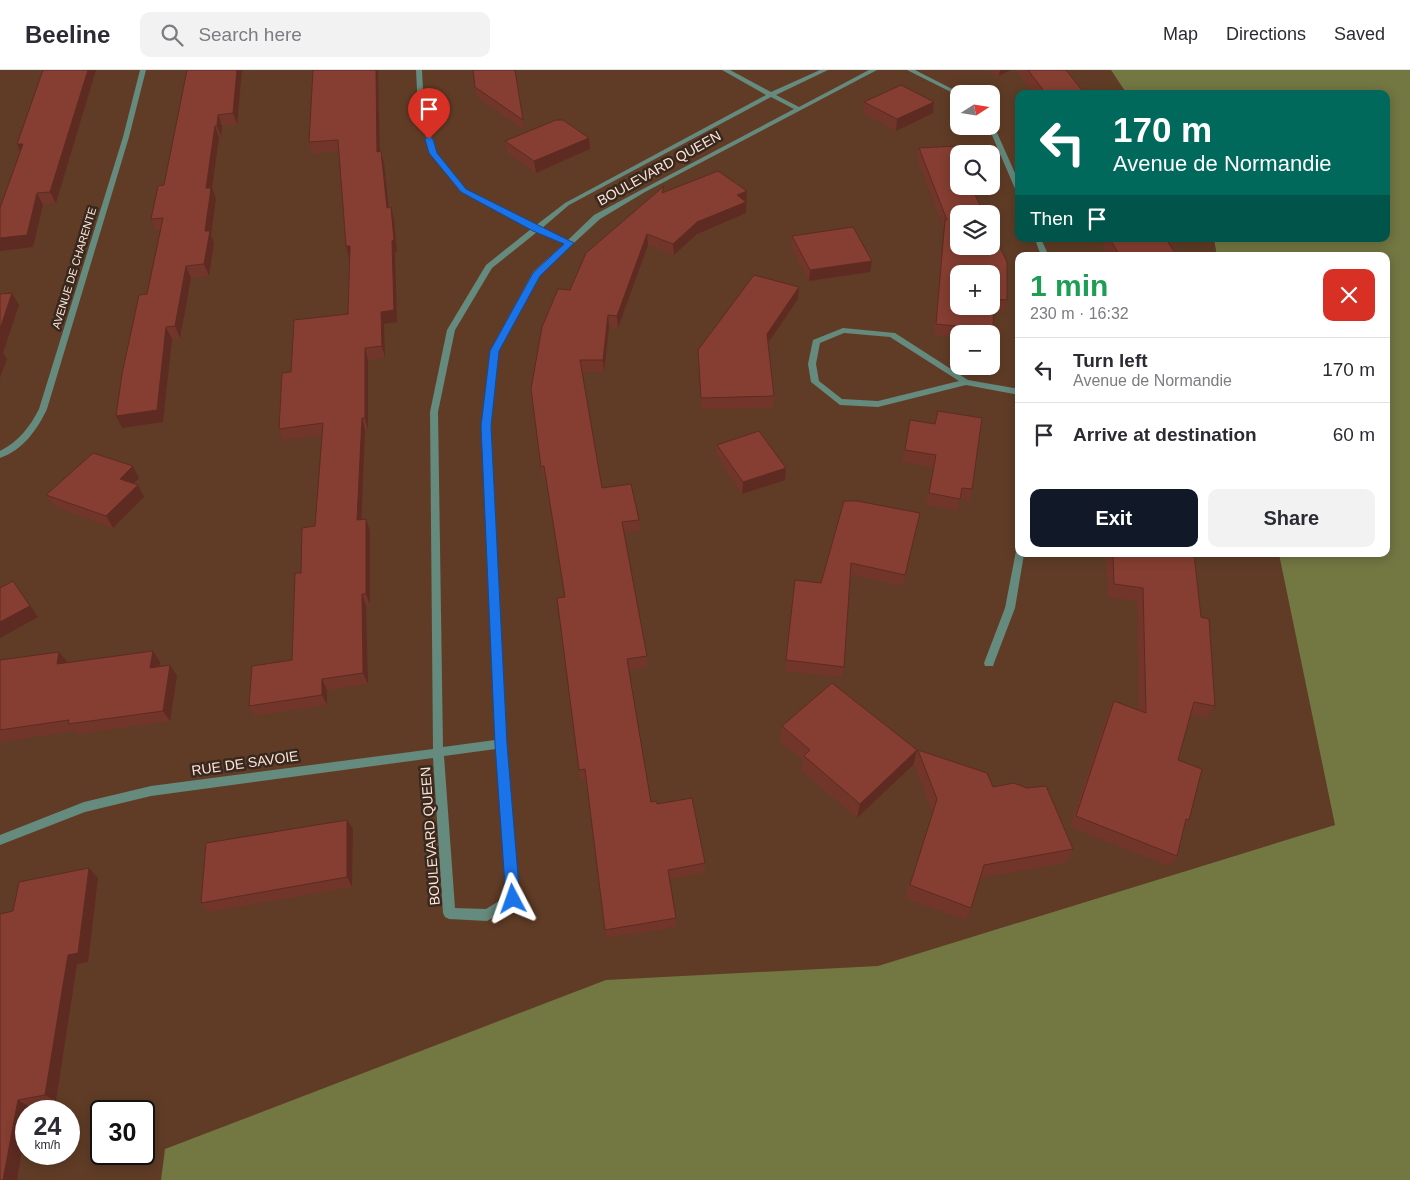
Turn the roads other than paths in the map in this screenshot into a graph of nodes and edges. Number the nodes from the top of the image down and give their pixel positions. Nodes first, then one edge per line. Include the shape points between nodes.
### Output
1 (143, 70) edge
2 (419, 70) edge
3 (725, 70) edge
4 (825, 70) edge
5 (874, 70) edge
6 (910, 70) edge
7 (950, 90) edge
8 (770, 95) junction
9 (798, 109) junction
10 (995, 135) edge
11 (1015, 182) edge
12 (536, 229) junction
13 (570, 243) junction
14 (966, 382) junction
15 (1015, 391) edge
16 (0, 456) edge
17 (1018, 557) edge
18 (989, 663) dead end
19 (501, 744) junction
20 (438, 752) junction
21 (0, 840) edge

1 - 16 street, AVENUE DE CHARENTE via 126,137 42,409 36,424 22,440
2 - 12 street via 422,110 433,153 463,191
3 - 8 street
4 - 8 street, BOULEVARD QUEEN
5 - 9 street, BOULEVARD QUEEN
6 - 7 street
8 - 9 street
8 - 12 street, BOULEVARD QUEEN via 567,204
9 - 13 street, BOULEVARD QUEEN via 605,213
10 - 11 street
12 - 13 street
12 - 20 street, BOULEVARD QUEEN via 489,267 451,330 434,412
13 - 19 street, BOULEVARD QUEEN via 536,274 494,351 486,426
14 - 14 street via 892,335 843,330 816,342 812,364 815,382 840,402 878,404
14 - 15 street
17 - 18 street via 1010,608
19 - 20 street, RUE DE SAVOIE
19 - 20 street, BOULEVARD QUEEN via 513,899 486,915 449,913
20 - 21 street, RUE DE SAVOIE via 151,791 84,807

